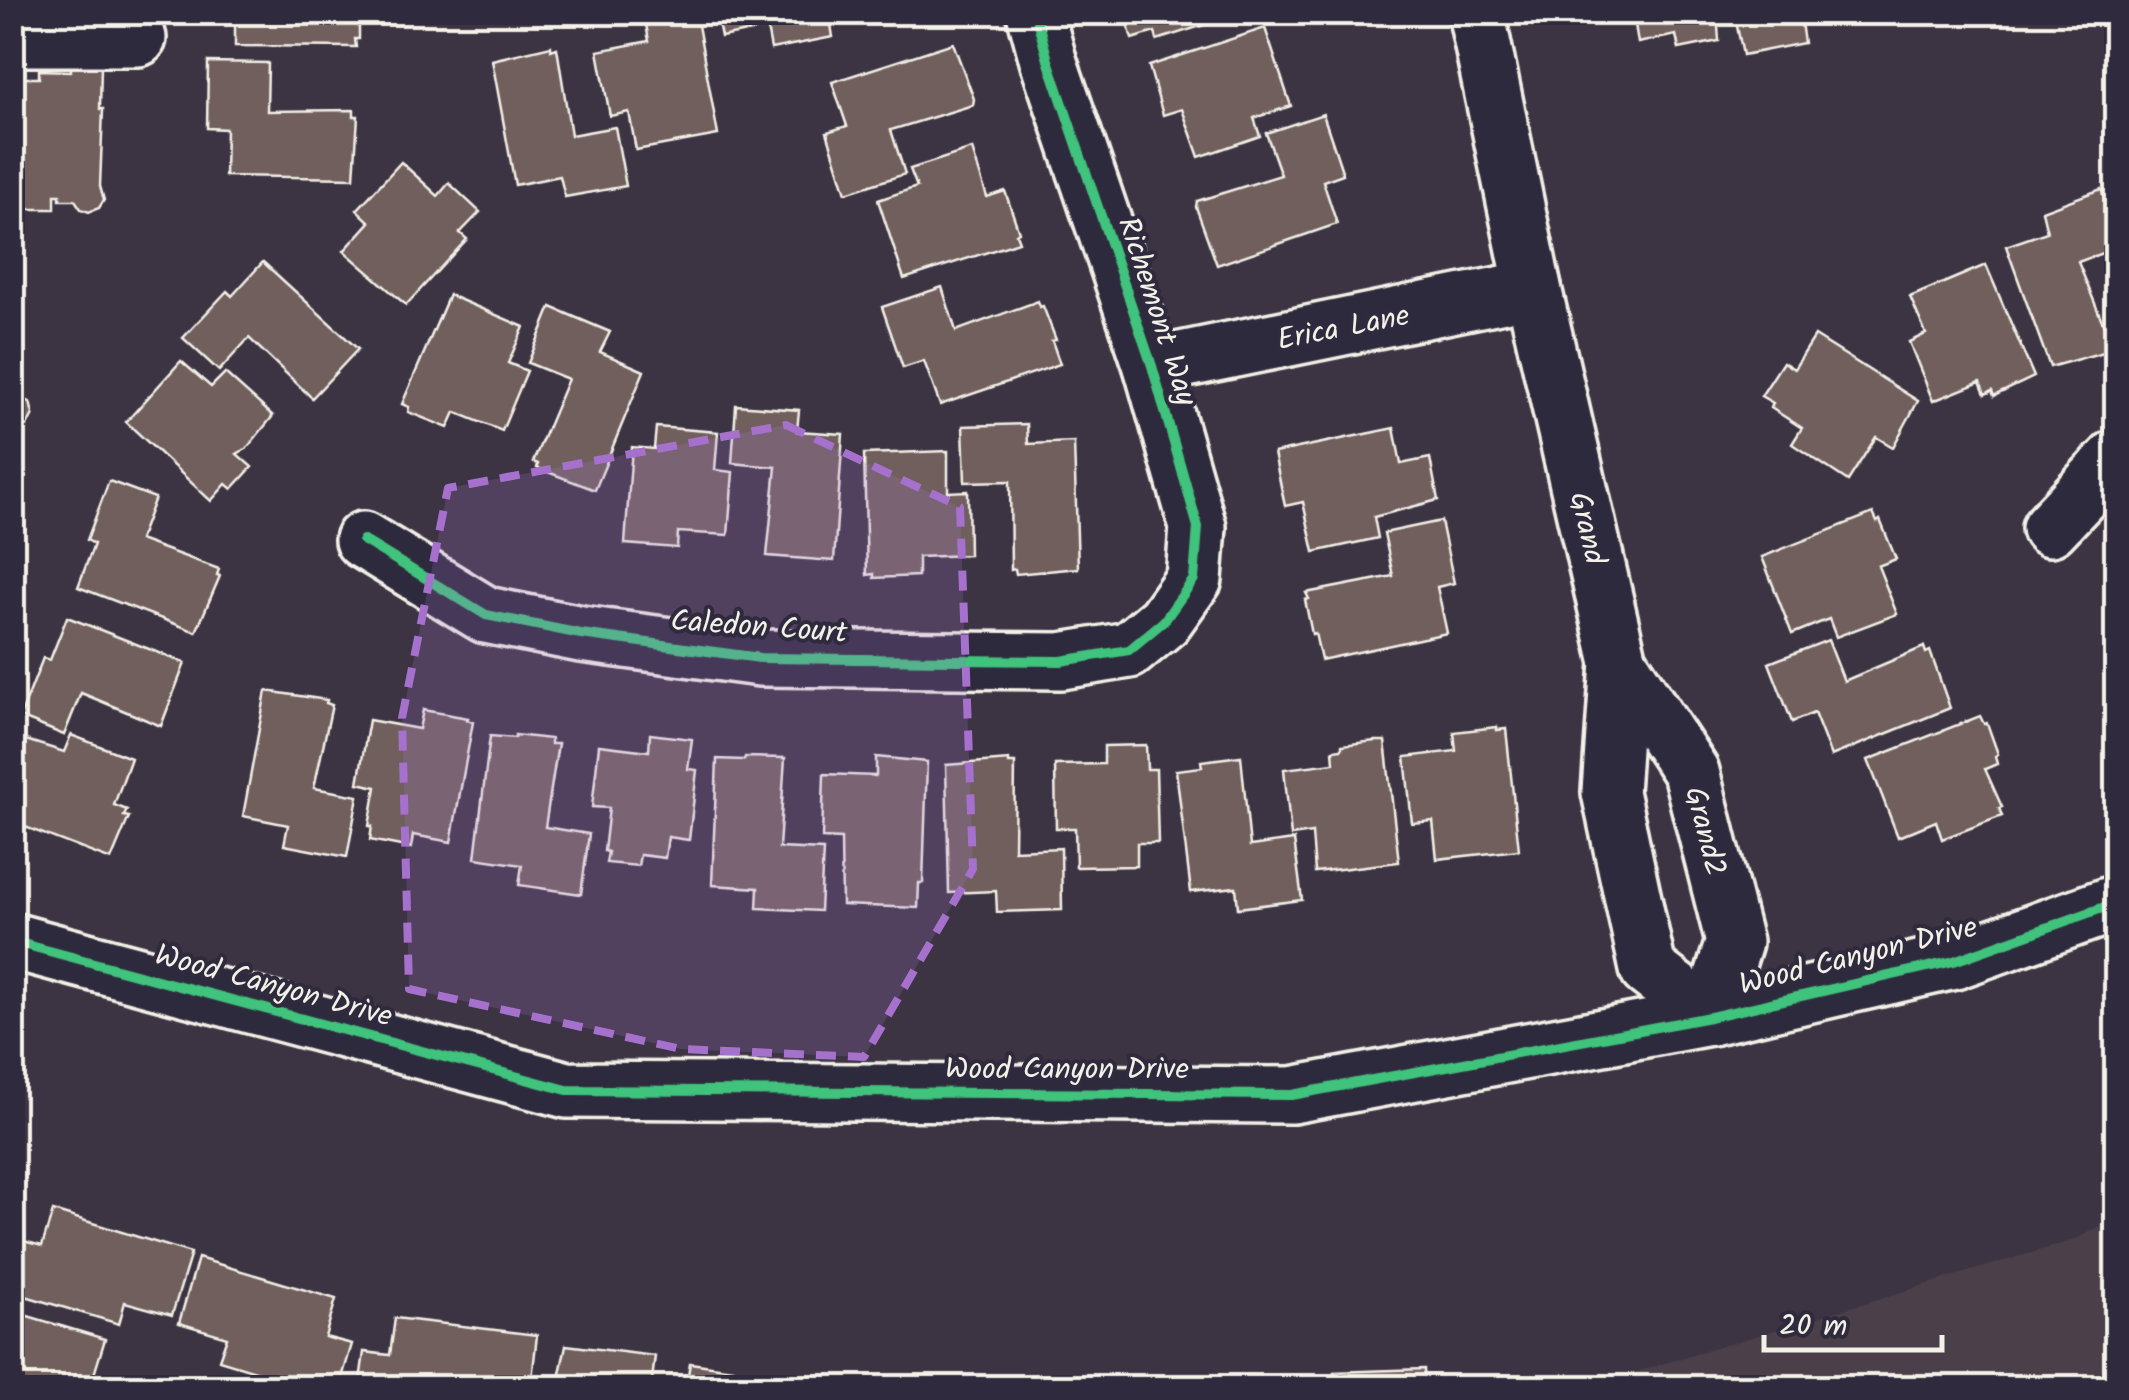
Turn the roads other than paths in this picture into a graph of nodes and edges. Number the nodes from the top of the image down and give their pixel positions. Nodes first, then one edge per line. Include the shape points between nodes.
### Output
1 (1035, 12) edge
2 (1476, 12) edge
3 (12, 38) edge
4 (138, 38) dead end
5 (1533, 288) junction
6 (1152, 366) junction
7 (2116, 458) edge
8 (2050, 528) dead end
9 (363, 540) dead end
10 (1164, 621) joint
11 (1619, 662) junction
12 (2116, 903) edge
13 (12, 941) edge
14 (1710, 1018) junction

1 - 6 street, Richemont Way
2 - 5 street, Grand
3 - 4 street
5 - 6 street, Erica Lane
5 - 11 street, Grand
6 - 10 street, Richemont Way via 1198,527 1194,580
7 - 8 street
9 - 10 street, Caledon Court via 486,615 760,658 1061,661 1129,650
11 - 14 street, Grand2 via 1692,772 1734,942
11 - 14 street, Grand via 1610,792 1648,969
12 - 14 street, Wood Canyon Drive via 1954,961
13 - 14 street, Wood Canyon Drive via 567,1090 1292,1095

